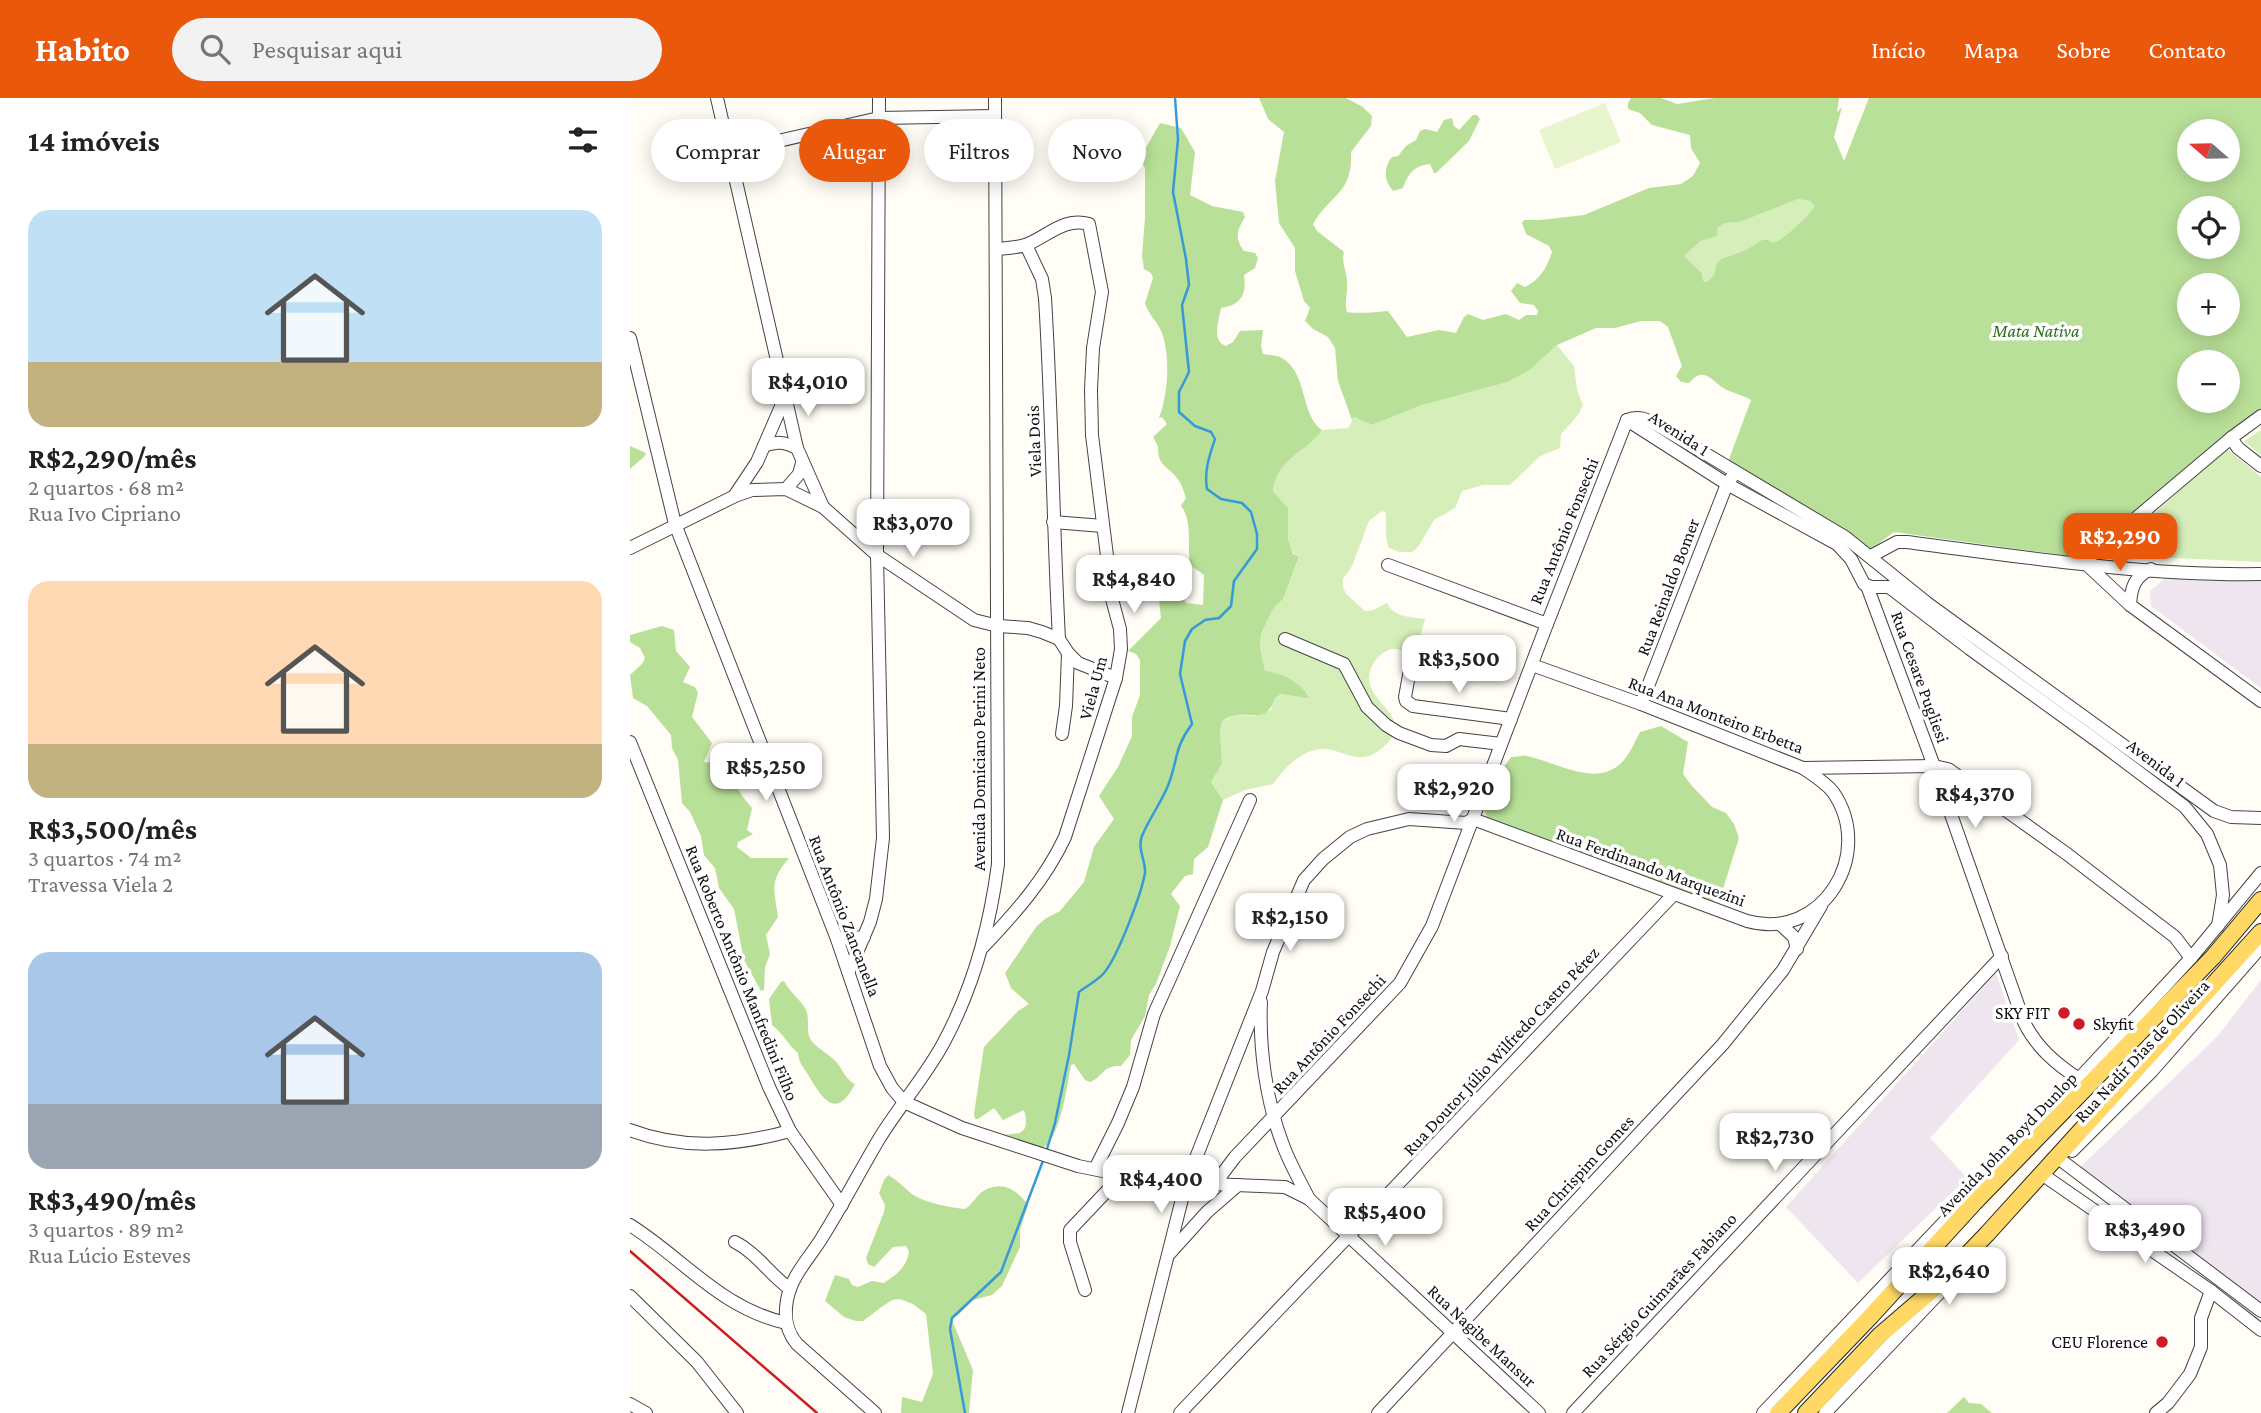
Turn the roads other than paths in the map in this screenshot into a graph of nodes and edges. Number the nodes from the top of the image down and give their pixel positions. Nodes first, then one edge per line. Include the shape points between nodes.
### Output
1 (717, 98) edge
2 (879, 98) edge
3 (995, 98) edge
4 (995, 116) junction
5 (879, 118) junction
6 (722, 119) edge
7 (785, 139) edge
8 (737, 182) edge
9 (1026, 245) junction
10 (996, 249) junction
11 (630, 338) edge
12 (786, 395) junction
13 (2261, 416) edge
14 (1627, 420) junction
15 (2231, 438) junction
16 (764, 446) junction
17 (797, 448) junction
18 (757, 462) junction
19 (802, 463) junction
20 (2261, 466) edge
21 (1736, 472) junction
22 (1727, 484) junction
23 (769, 488) junction
24 (786, 489) junction
25 (735, 496) junction
26 (823, 507) junction
27 (1053, 522) junction
28 (675, 524) junction
29 (1103, 526) junction
30 (630, 548) edge
31 (877, 555) junction
32 (1871, 556) junction
33 (2084, 562) junction
34 (1388, 565) dead end
35 (1882, 569) junction
36 (2152, 569) junction
37 (2261, 574) edge
38 (1872, 587) junction
39 (2130, 605) junction
40 (1546, 624) junction
41 (998, 626) junction
42 (1059, 639) junction
43 (1285, 639) dead end
44 (1068, 653) junction
45 (1532, 665) junction
46 (1410, 670) dead end
47 (1116, 678) junction
48 (2261, 701) edge
49 (1641, 704) junction
50 (1511, 719) junction
51 (1062, 734) dead end
52 (630, 742) edge
53 (1501, 744) junction
54 (1846, 766) junction
55 (1934, 766) junction
56 (1803, 768) junction
57 (1833, 793) junction
58 (1250, 800) dead end
59 (2261, 818) edge
60 (1473, 819) junction
61 (2261, 873) edge
62 (1673, 895) junction
63 (2261, 900) edge
64 (1823, 903) junction
65 (1780, 924) junction
66 (2218, 926) junction
67 (2261, 932) edge
68 (864, 937) junction
69 (837, 939) junction
70 (2256, 947) edge
71 (1797, 949) junction
72 (980, 950) junction
73 (2002, 956) junction
74 (2191, 958) junction
75 (849, 971) junction
76 (1262, 991) junction
77 (2085, 1082) junction
78 (904, 1102) junction
79 (2108, 1108) junction
80 (1275, 1116) junction
81 (2039, 1122) junction
82 (631, 1129) edge
83 (790, 1132) junction
84 (2020, 1157) junction
85 (2062, 1161) junction
86 (1095, 1169) junction
87 (1122, 1175) junction
88 (2043, 1175) junction
89 (1186, 1183) junction
90 (1214, 1185) junction
91 (1238, 1185) junction
92 (1309, 1199) junction
93 (842, 1205) junction
94 (630, 1225) edge
95 (1348, 1237) junction
96 (735, 1241) dead end
97 (1168, 1256) junction
98 (790, 1289) junction
99 (1084, 1290) dead end
100 (2211, 1291) junction
101 (630, 1297) edge
102 (2261, 1311) edge
103 (786, 1323) junction
104 (2261, 1330) edge
105 (1453, 1333) junction
106 (630, 1404) edge
107 (646, 1413) edge
108 (737, 1413) edge
109 (875, 1413) edge
110 (1128, 1413) edge
111 (1180, 1413) edge
112 (1378, 1413) edge
113 (1539, 1413) edge
114 (1573, 1413) edge
115 (1763, 1413) edge
116 (1778, 1413) edge
117 (1806, 1413) edge
118 (1825, 1413) edge
119 (2155, 1413) edge

1 - 6 street
2 - 5 street
3 - 4 street, Avenida Domiciano Perini Neto
4 - 5 street
4 - 10 street, Avenida Domiciano Perini Neto
5 - 7 street
5 - 31 street
8 - 12 street
9 - 10 street
9 - 27 street, Viela Dois via 1042,279 1045,298
9 - 29 street, Viela Um via 1061,226 1078,221 1089,224 1102,292 1091,390
10 - 41 street, Avenida Domiciano Perini Neto
11 - 28 street, Rua Antônio Zancanella
12 - 16 street
12 - 17 street
13 - 15 street
14 - 21 street, Avenida 1 via 1645,419
14 - 22 street, Avenida 1
14 - 40 street, Rua Antônio Fonsechi
15 - 20 street
15 - 33 street
16 - 17 street via 777,442
16 - 18 street
17 - 19 street
18 - 23 street via 761,480
18 - 25 street
19 - 24 street
19 - 26 street
21 - 22 street, Rua Reinaldo Bomer
21 - 32 street, Avenida 1
22 - 38 street, Avenida 1 via 1837,544 1851,559 1861,581
22 - 49 street, Rua Reinaldo Bomer
23 - 24 street
23 - 25 street
24 - 26 street
25 - 28 street
26 - 31 street
27 - 29 street
27 - 42 street, Viela Dois
28 - 30 street
28 - 69 street, Rua Antônio Zancanella
29 - 47 street, Viela Um via 1120,629
31 - 41 street via 974,620
31 - 68 street via 883,838 880,878
32 - 33 street via 1897,542
32 - 35 street, Avenida 1
33 - 36 street
33 - 39 street
34 - 40 street
35 - 38 street via 1881,581
35 - 59 street, Avenida 1 via 2191,797 2222,815
36 - 37 street
36 - 39 street via 2134,583
38 - 55 street, Rua Cesare Pugliesi
38 - 66 street, Avenida 1 via 1889,587 2193,815 2220,864 2223,895
39 - 48 street
40 - 45 street, Rua Antônio Fonsechi
41 - 42 street via 1028,628
41 - 72 street, Avenida Domiciano Perini Neto via 998,864
42 - 44 street
43 - 53 street via 1344,664 1367,707 1399,733 1431,745 1446,746 1459,739
44 - 47 street via 1087,668
44 - 51 street
45 - 49 street, Rua Ana Monteiro Erbetta
45 - 50 street, Rua Antônio Fonsechi
46 - 50 street via 1405,697 1409,704
47 - 72 street, Viela Um via 1057,854 1032,893
49 - 56 street, Rua Ana Monteiro Erbetta
50 - 53 street, Rua Antônio Fonsechi
52 - 83 street, Rua Roberto Antônio Manfredini Filho
53 - 60 street, Rua Antônio Fonsechi
54 - 55 street, Rua Ana Monteiro Erbetta
54 - 56 street, Rua Ana Monteiro Erbetta
54 - 57 street via 1834,782
55 - 73 street, Rua Cesare Pugliesi
55 - 74 street via 1956,773 2056,846 2175,937
56 - 57 street, Rua Chrispim Gomes
57 - 64 street, Rua Chrispim Gomes via 1849,838 1836,884
58 - 86 street via 1154,1014 1133,1087
60 - 62 street, Rua Ferdinando Marquezini
60 - 76 street via 1466,823 1396,821 1350,837 1323,859 1304,880 1291,905
60 - 80 street, Rua Antônio Fonsechi via 1432,926 1400,983
61 - 66 street, Avenida John Boyd Dunlop
62 - 65 street, Rua Ferdinando Marquezini via 1754,923
62 - 95 street, Rua Doutor Júlio Wilfredo Castro Pérez
63 - 77 main road, Avenida John Boyd Dunlop via 2213,957
64 - 65 street, Rua Chrispim Gomes via 1798,920
64 - 71 street, Rua Chrispim Gomes
65 - 71 street via 1794,937
66 - 74 street, Avenida John Boyd Dunlop
67 - 70 main road
68 - 69 street
68 - 75 street
69 - 75 street, Rua Antônio Zancanella
70 - 79 main road
71 - 105 street, Rua Chrispim Gomes via 1723,1044
72 - 78 street, Avenida Domiciano Perini Neto via 944,1042
73 - 77 street, Rua Cesare Pugliesi via 2030,1035 2049,1056
73 - 114 street, Rua Sérgio Guimarães Fabiano
74 - 77 street, Avenida John Boyd Dunlop
75 - 78 street, Rua Antônio Zancanella via 880,1066
76 - 80 street, Rua Nagibe Mansur via 1263,1065
76 - 89 street
77 - 79 main road
77 - 81 street, Avenida John Boyd Dunlop
77 - 84 main road, Avenida John Boyd Dunlop
78 - 86 street via 962,1128
78 - 93 street, Avenida Domiciano Perini Neto
79 - 85 street, Rua Nadir Dias de Oliveira
79 - 88 main road
80 - 90 street, Rua Antônio Fonsechi
80 - 92 street, Rua Nagibe Mansur via 1283,1145
81 - 84 main road via 2019,1147
81 - 115 street, Avenida John Boyd Dunlop
82 - 83 street via 684,1144 753,1142
83 - 93 street, Rua Roberto Antônio Manfredini Filho
84 - 88 main road
84 - 116 main road, Avenida John Boyd Dunlop
85 - 88 street, Rua Nadir Dias de Oliveira
85 - 102 street
86 - 87 street
87 - 89 street
87 - 99 street via 1070,1230
88 - 100 street
88 - 117 main road
88 - 118 street, Rua Nadir Dias de Oliveira via 1989,1242
89 - 90 street, Rua Nagibe Mansur
89 - 97 street
90 - 91 street, Rua Nagibe Mansur
91 - 92 street, Rua Nagibe Mansur via 1285,1187
91 - 97 street
92 - 95 street, Rua Nagibe Mansur
93 - 98 street, Avenida Domiciano Perini Neto
94 - 103 street via 727,1300
95 - 105 street, Rua Nagibe Mansur
95 - 111 street, Rua Doutor Júlio Wilfredo Castro Pérez
96 - 98 street
97 - 110 street
98 - 103 street, Avenida Domiciano Perini Neto
100 - 104 street
100 - 119 street via 2201,1318 2201,1347 2190,1374
101 - 108 street via 697,1362
103 - 109 street via 797,1344
105 - 112 street, Rua Chrispim Gomes
105 - 113 street, Rua Nagibe Mansur
106 - 107 street

